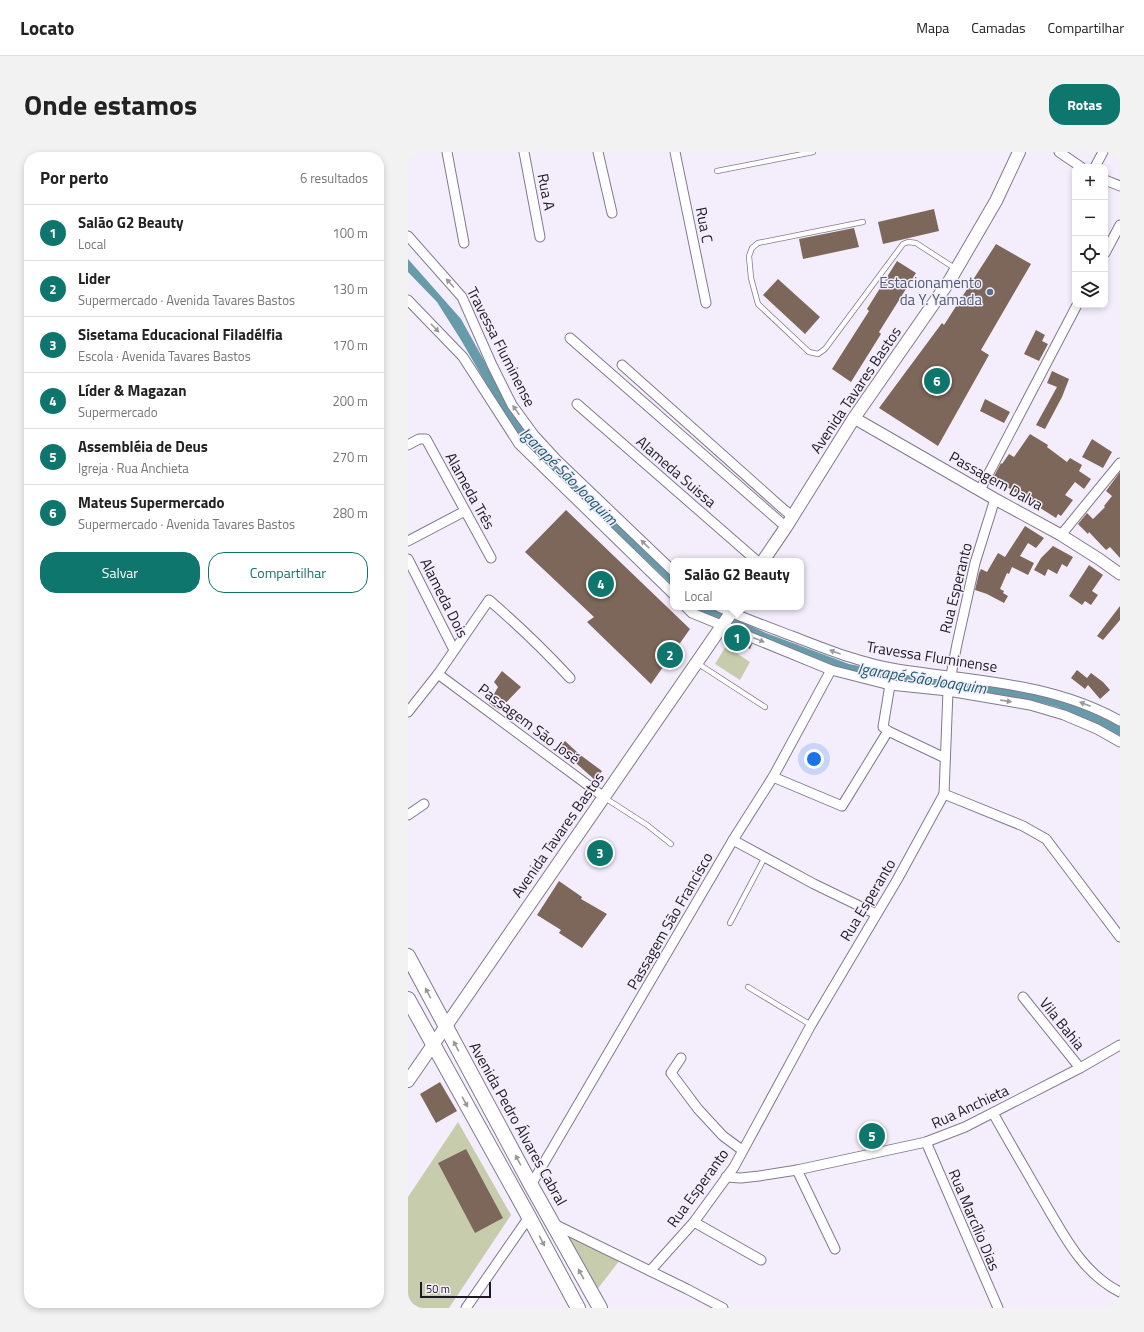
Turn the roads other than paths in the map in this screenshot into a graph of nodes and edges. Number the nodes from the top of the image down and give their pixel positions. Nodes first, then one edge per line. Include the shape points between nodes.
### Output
1 (447, 152) edge
2 (524, 152) edge
3 (598, 152) edge
4 (675, 152) edge
5 (813, 152) edge
6 (1019, 152) edge
7 (1059, 152) edge
8 (1103, 152) edge
9 (1077, 164) edge
10 (1097, 164) edge
11 (718, 171) dead end
12 (1108, 181) edge
13 (1120, 186) edge
14 (612, 214) dead end
15 (863, 222) dead end
16 (1120, 225) edge
17 (408, 236) edge
18 (540, 237) dead end
19 (464, 243) dead end
20 (1108, 247) edge
21 (956, 269) junction
22 (408, 300) edge
23 (706, 303) dead end
24 (1075, 308) edge
25 (570, 338) dead end
26 (622, 365) dead end
27 (577, 404) dead end
28 (854, 418) junction
29 (408, 445) edge
30 (1119, 465) edge
31 (980, 490) junction
32 (995, 499) junction
33 (465, 511) junction
34 (793, 517) junction
35 (786, 527) junction
36 (1061, 535) junction
37 (408, 541) edge
38 (491, 558) dead end
39 (754, 558) edge
40 (765, 558) edge
41 (408, 559) edge
42 (670, 568) edge
43 (1120, 574) edge
44 (670, 591) edge
45 (689, 610) edge
46 (729, 617) edge
47 (454, 650) junction
48 (697, 663) junction
49 (831, 670) junction
50 (438, 674) junction
51 (950, 677) junction
52 (570, 678) dead end
53 (890, 685) junction
54 (948, 690) junction
55 (766, 707) dead end
56 (408, 712) edge
57 (1120, 720) edge
58 (888, 731) junction
59 (1120, 742) edge
60 (945, 758) junction
61 (773, 777) junction
62 (944, 794) junction
63 (604, 797) junction
64 (424, 804) dead end
65 (408, 815) edge
66 (733, 840) junction
67 (671, 844) dead end
68 (765, 857) junction
69 (876, 914) junction
70 (730, 923) dead end
71 (1120, 937) edge
72 (408, 956) edge
73 (748, 987) dead end
74 (1023, 996) dead end
75 (408, 999) edge
76 (811, 1025) junction
77 (446, 1027) junction
78 (432, 1044) junction
79 (1120, 1045) edge
80 (681, 1058) dead end
81 (1080, 1068) junction
82 (408, 1081) edge
83 (993, 1113) junction
84 (926, 1142) junction
85 (742, 1150) junction
86 (797, 1170) junction
87 (726, 1178) junction
88 (531, 1185) junction
89 (529, 1217) junction
90 (694, 1222) junction
91 (554, 1224) junction
92 (835, 1249) dead end
93 (761, 1260) dead end
94 (650, 1271) junction
95 (1120, 1292) edge
96 (466, 1308) edge
97 (578, 1308) edge
98 (600, 1308) edge
99 (723, 1308) edge
100 (998, 1308) edge

1 - 19 street
2 - 18 street, Rua A
3 - 14 street
4 - 23 street, Rua C
5 - 11 lane
6 - 21 main road, Avenida Tavares Bastos via 996,201
7 - 9 street
8 - 10 street
12 - 13 street
15 - 21 lane via 758,243 752,248 749,256 758,304 809,352 818,354 825,349 903,244 916,243
16 - 20 street
42 -> 17 street, Travessa Fluminense via 534,435 509,398 462,297
21 - 28 main road, Avenida Tavares Bastos
22 -> 44 street via 463,357 520,444
24 - 31 street
25 - 35 street
26 - 34 street
27 - 39 street, Alameda Suissa
28 - 31 street, Passagem Dalva
28 - 34 main road, Avenida Tavares Bastos
29 - 33 street, Alameda Três via 419,439 426,439
30 - 36 street
31 - 32 street, Passagem Dalva
32 - 36 street, Passagem Dalva
32 - 51 street, Rua Esperanto via 975,563
33 - 37 street
33 - 38 street, Alameda Três
34 - 35 main road, Avenida Tavares Bastos
35 - 40 main road, Avenida Tavares Bastos
36 - 43 street, Passagem Dalva
41 - 47 street, Alameda Dois
45 - 46 street via 692,613
46 - 48 main road, Avenida Tavares Bastos
46 -> 49 street
51 -> 46 street, Travessa Fluminense via 866,662
47 - 50 street
47 - 52 street via 489,600
48 - 55 lane
48 - 63 main road, Avenida Tavares Bastos
49 - 53 street
49 - 61 street, Passagem São Francisco
50 - 56 street
50 - 63 street, Passagem São José
51 - 54 street, Rua Esperanto
57 -> 51 street, Travessa Fluminense via 1088,705 1050,692 998,682
53 - 54 street
53 - 58 street via 883,727
54 -> 59 street via 1030,705 1064,715
54 - 60 street, Rua Esperanto
58 - 60 street
58 - 61 street via 842,806
60 - 62 street, Rua Esperanto
61 - 66 street, Passagem São Francisco
62 - 69 street, Rua Esperanto
62 - 71 street via 1022,826 1046,839
63 - 67 lane
63 - 77 main road, Avenida Tavares Bastos
64 - 65 street
66 - 68 street
66 - 88 street, Passagem São Francisco
68 - 69 street
68 - 70 lane
69 - 76 street, Rua Esperanto
77 -> 72 main road, Avenida Pedro Álvares Cabral
73 - 76 lane
74 - 81 street, Vila Bahia
75 - 78 main road
76 - 85 street, Rua Esperanto
77 - 78 main road, Avenida Tavares Bastos
88 -> 77 main road, Avenida Pedro Álvares Cabral
78 - 82 main road, Avenida Tavares Bastos
78 -> 89 main road
79 - 81 street, Rua Anchieta
80 - 85 street via 671,1073 703,1115 723,1136
81 - 83 street, Rua Anchieta
83 - 84 street, Rua Anchieta
83 - 95 street via 1067,1241 1095,1276
84 - 86 street, Rua Anchieta
84 - 100 street, Rua Marcílio Dias
85 - 87 street, Rua Esperanto
86 - 87 street, Rua Anchieta
86 - 92 street
87 - 90 street, Rua Esperanto
88 - 91 main road, Avenida Pedro Álvares Cabral
89 - 96 street
89 -> 97 main road
90 - 93 street
90 - 94 street, Rua Esperanto
91 - 94 street
98 -> 91 main road, Avenida Pedro Álvares Cabral
94 - 99 street

